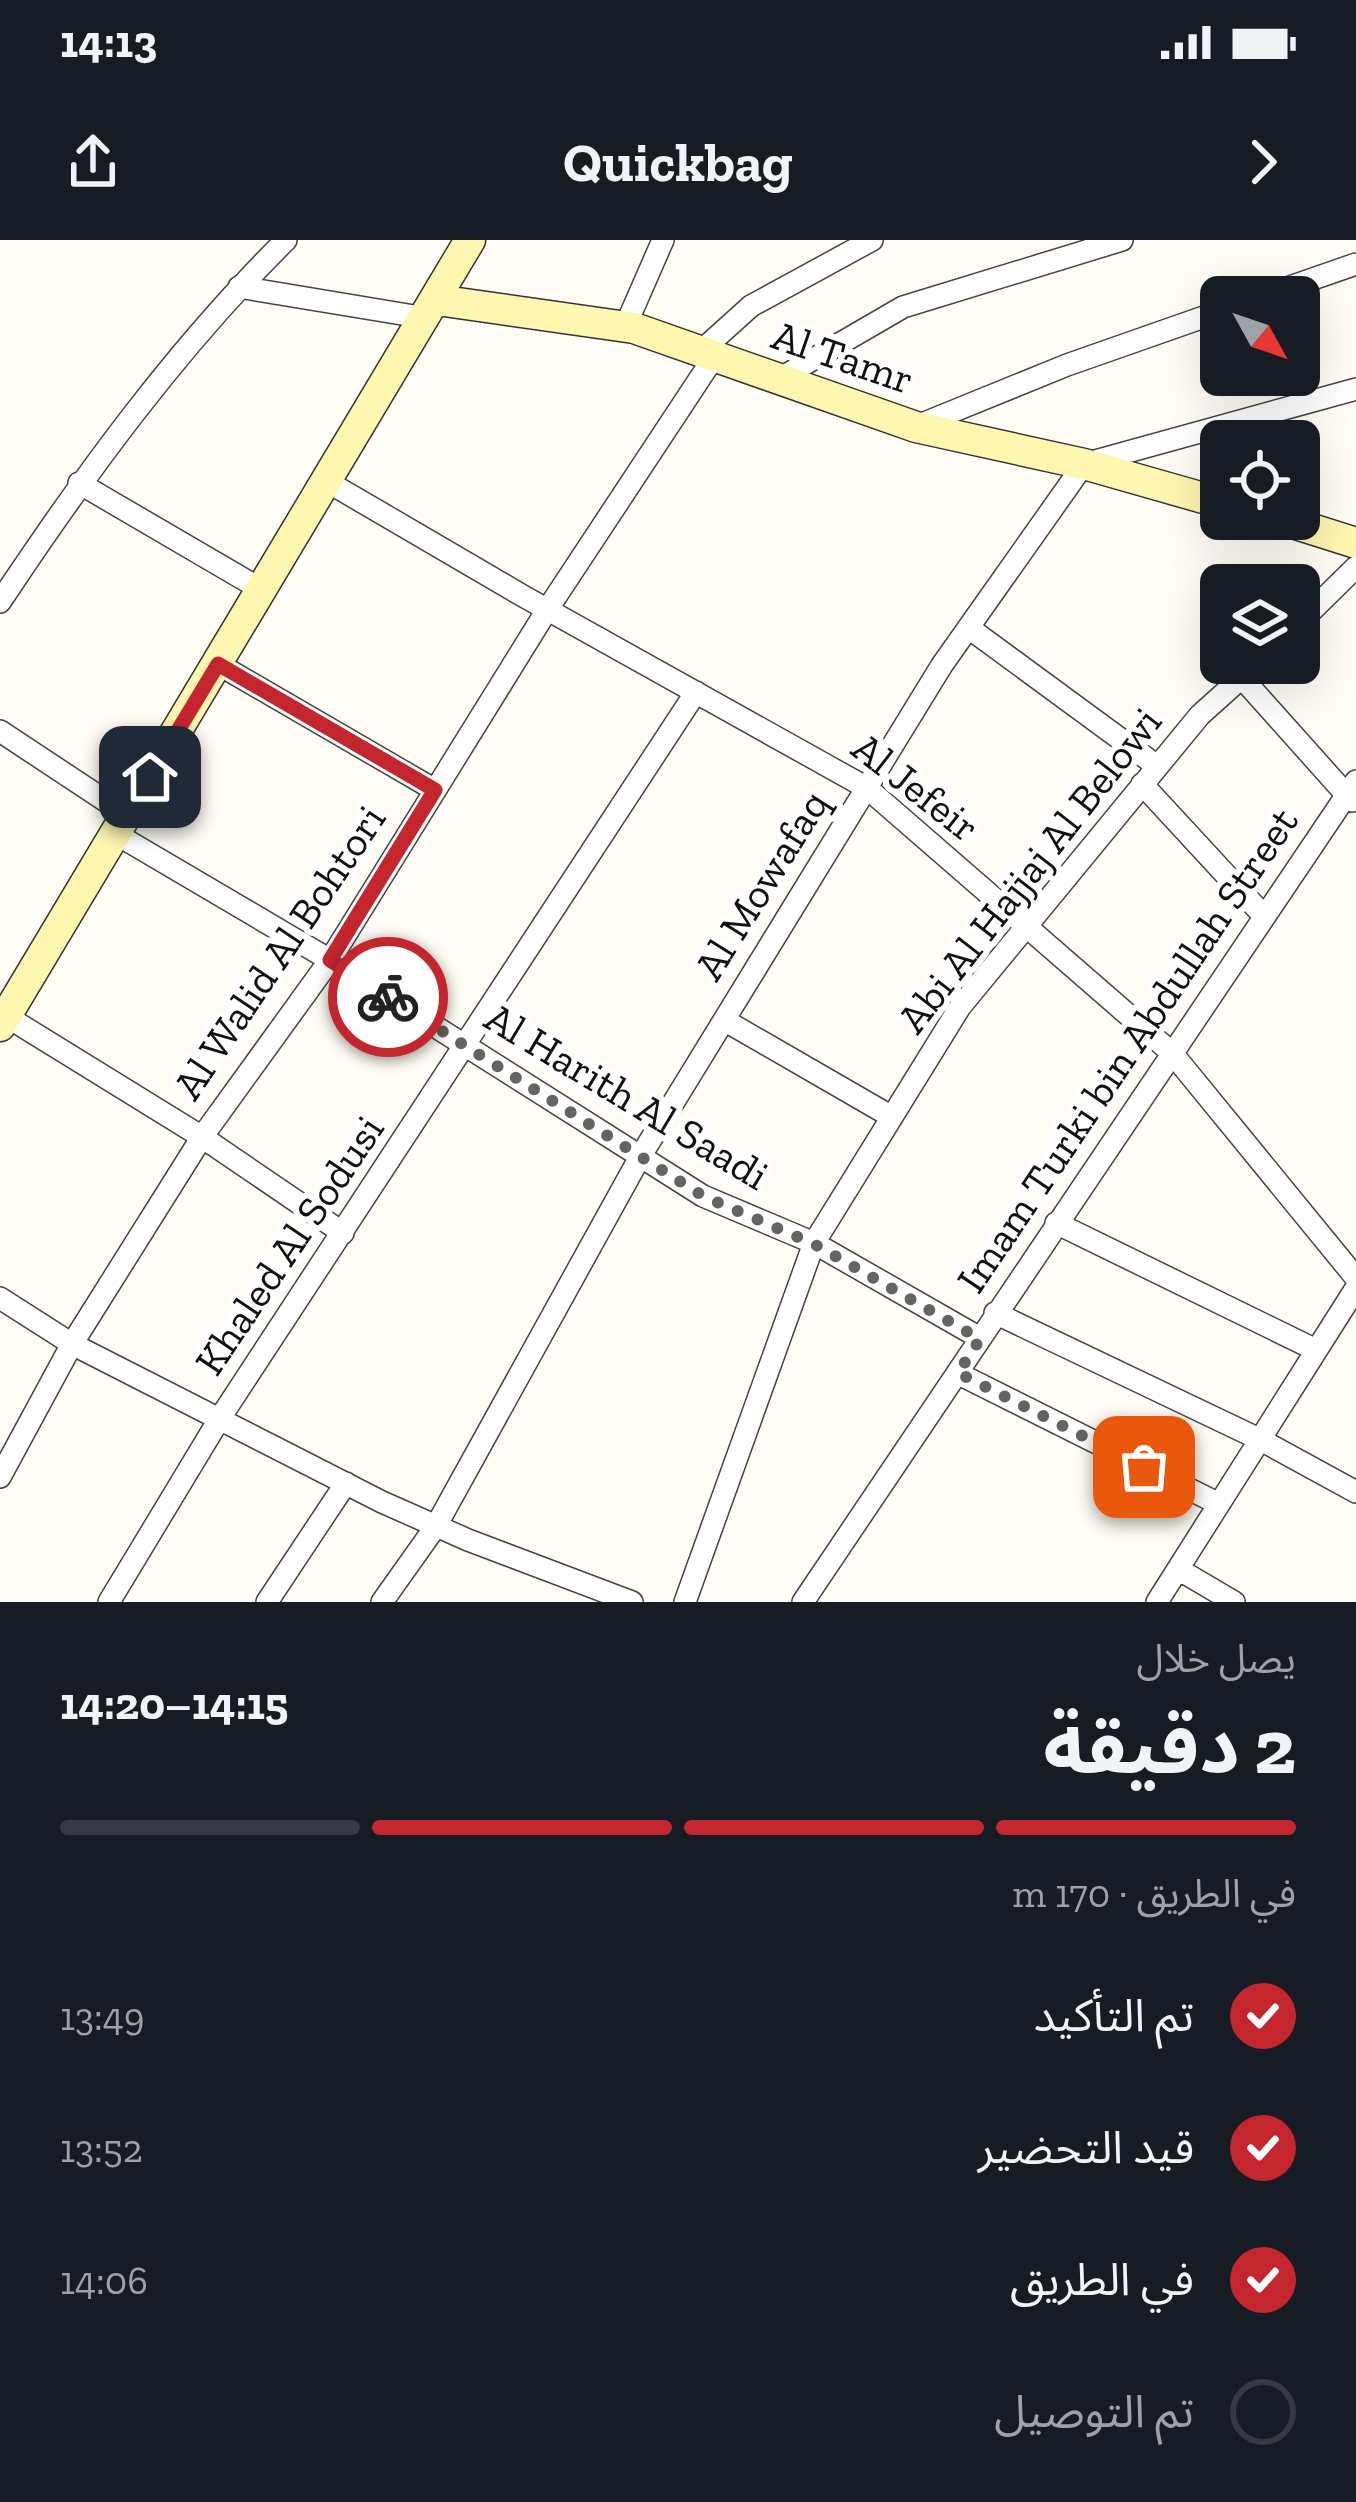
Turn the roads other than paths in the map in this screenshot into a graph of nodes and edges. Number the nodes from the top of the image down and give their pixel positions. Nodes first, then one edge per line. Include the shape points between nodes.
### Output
1 (286, 240) edge
2 (470, 240) edge
3 (663, 240) edge
4 (872, 240) edge
5 (1122, 240) edge
6 (1356, 264) edge
7 (1320, 277) edge
8 (239, 287) junction
9 (431, 309) junction
10 (1200, 318) edge
11 (625, 326) junction
12 (707, 355) junction
13 (778, 380) junction
14 (1356, 388) edge
15 (916, 427) junction
16 (1084, 464) junction
17 (328, 482) junction
18 (80, 483) junction
19 (1200, 497) edge
20 (1320, 532) edge
21 (1356, 543) edge
22 (1356, 567) edge
23 (262, 590) junction
24 (0, 602) edge
25 (1320, 602) edge
26 (547, 610) junction
27 (969, 628) junction
28 (218, 664) junction
29 (1235, 684) edge
30 (1261, 684) edge
31 (696, 692) junction
32 (0, 730) edge
33 (1157, 766) junction
34 (1142, 784) junction
35 (867, 788) junction
36 (435, 790) junction
37 (1353, 794) edge
38 (122, 824) junction
39 (1264, 916) junction
40 (1025, 926) junction
41 (330, 960) junction
42 (724, 1020) junction
43 (3, 1021) edge
44 (466, 1047) junction
45 (1172, 1053) junction
46 (892, 1117) junction
47 (202, 1137) junction
48 (640, 1157) junction
49 (1057, 1223) junction
50 (343, 1233) junction
51 (814, 1244) junction
52 (1356, 1278) edge
53 (1356, 1288) edge
54 (0, 1298) edge
55 (995, 1313) junction
56 (980, 1339) junction
57 (72, 1344) junction
58 (1316, 1350) junction
59 (958, 1373) junction
60 (220, 1418) junction
61 (1259, 1439) junction
62 (0, 1477) edge
63 (346, 1483) junction
64 (1356, 1492) edge
65 (1219, 1504) junction
66 (436, 1526) junction
67 (1178, 1569) junction
68 (109, 1602) edge
69 (267, 1602) edge
70 (382, 1602) edge
71 (632, 1602) edge
72 (685, 1602) edge
73 (803, 1602) edge
74 (1157, 1602) edge
75 (1234, 1602) edge

1 - 8 street
2 - 9 street
3 - 11 street
4 - 12 street, Al Walid Al Bohtori via 751,306
5 - 13 street via 903,307
6 - 7 street
8 - 9 street
8 - 18 street
9 - 11 street, Al Tamr
9 - 17 street
10 - 15 street
11 - 12 street, Al Tamr
12 - 13 street, Al Tamr
12 - 26 street, Al Walid Al Bohtori
13 - 15 street, Al Tamr
14 - 16 street
15 - 16 street, Al Tamr
16 - 19 street, Al Tamr
16 - 27 street, Al Mowafaq
17 - 23 street
17 - 26 street, Al Jefeir
18 - 23 street
18 - 24 street
20 - 21 street
22 - 25 street
23 - 28 street
26 - 31 street, Al Jefeir
26 - 36 street, Al Walid Al Bohtori
27 - 33 street
27 - 35 street, Al Mowafaq
28 - 36 street
28 - 38 street
29 - 33 street, Abi Al Hajjaj Al Belowi
30 - 37 street
31 - 35 street, Al Jefeir
31 - 44 street, Khaled Al Sodusi
32 - 38 street, Al Harith Al Saadi
33 - 34 street, Abi Al Hajjaj Al Belowi
34 - 39 street
34 - 40 street, Abi Al Hajjaj Al Belowi
35 - 40 street, Al Jefeir
35 - 42 street, Al Mowafaq
36 - 41 street, Al Walid Al Bohtori
37 - 39 street, Imam Turki bin Abdullah Street
38 - 41 street, Al Harith Al Saadi
38 - 43 street
39 - 45 street, Imam Turki bin Abdullah Street
40 - 45 street, Al Jefeir
40 - 46 street, Abi Al Hajjaj Al Belowi via 960,1007
41 - 44 street, Al Harith Al Saadi
41 - 47 street, Al Walid Al Bohtori
42 - 46 street
42 - 48 street, Al Mowafaq
43 - 47 street
44 - 48 street, Al Harith Al Saadi
44 - 50 street, Khaled Al Sodusi
45 - 49 street, Imam Turki bin Abdullah Street
45 - 52 street, Al Jefeir
46 - 51 street, Abi Al Hajjaj Al Belowi
47 - 50 street
47 - 57 street, Al Walid Al Bohtori
48 - 51 street, Al Harith Al Saadi via 703,1196
48 - 66 street, Al Mowafaq
49 - 55 street, Imam Turki bin Abdullah Street
49 - 58 street
50 - 60 street, Khaled Al Sodusi
51 - 56 street, Al Harith Al Saadi
51 - 72 street, Abi Al Hajjaj Al Belowi
53 - 58 street
54 - 57 street
55 - 56 street, Imam Turki bin Abdullah Street
55 - 61 street
56 - 59 street, Imam Turki bin Abdullah Street
57 - 60 street
57 - 62 street, Al Walid Al Bohtori
58 - 61 street
59 - 65 street
59 - 73 street, Imam Turki bin Abdullah Street
60 - 63 street
60 - 68 street, Khaled Al Sodusi
61 - 64 street
61 - 65 street
63 - 66 street
63 - 69 street
65 - 67 street
66 - 70 street, Al Mowafaq
66 - 71 street
67 - 74 street
67 - 75 street

